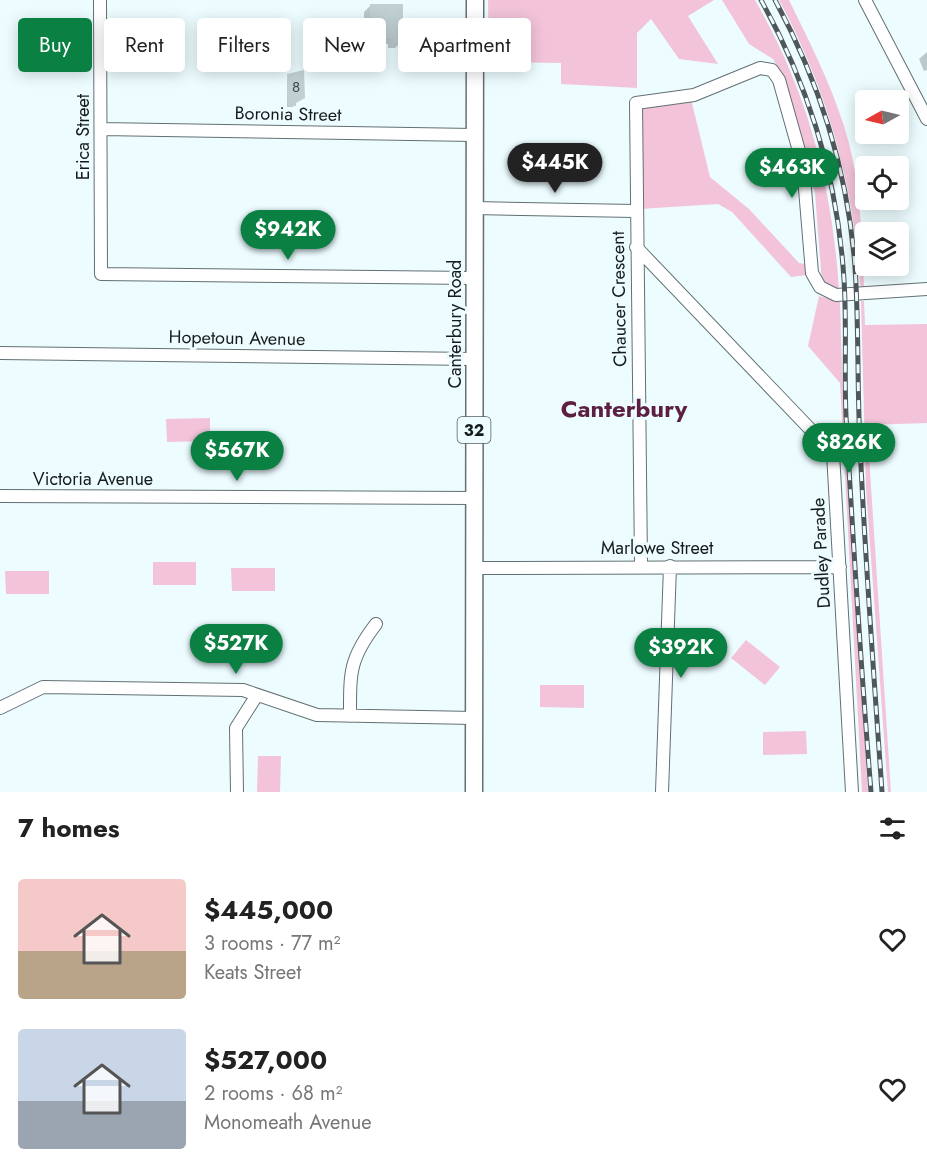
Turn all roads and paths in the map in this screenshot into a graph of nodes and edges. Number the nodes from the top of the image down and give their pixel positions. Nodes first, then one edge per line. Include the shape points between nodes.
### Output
1 (100, 0) edge
2 (475, 0) edge
3 (865, 0) edge
4 (927, 119) edge
5 (101, 129) junction
6 (474, 135) junction
7 (474, 208) junction
8 (636, 210) junction
9 (636, 247) junction
10 (475, 278) junction
11 (927, 289) edge
12 (0, 353) edge
13 (474, 359) junction
14 (0, 496) edge
15 (474, 498) junction
16 (641, 565) junction
17 (670, 566) junction
18 (840, 567) junction
19 (474, 568) junction
20 (376, 624) dead end
21 (257, 694) junction
22 (0, 708) edge
23 (350, 716) junction
24 (474, 718) junction
25 (237, 792) edge
26 (474, 792) edge
27 (662, 792) edge
28 (852, 792) edge

1 - 5 street, Erica Street
2 - 6 main road, Canterbury Road / 32
3 - 4 street
5 - 6 street, Boronia Street
5 - 10 street, Erica Street via 101,274
6 - 7 main road, Canterbury Road / 32
7 - 8 street
7 - 10 main road, Canterbury Road / 32
8 - 9 street, Chaucer Crescent
8 - 11 street, Chaucer Crescent via 636,103 694,95 760,68 772,70 779,80 803,165 812,273 820,287 836,296
9 - 16 street, Chaucer Crescent
9 - 18 street, Dudley Parade via 833,453
10 - 13 main road, Canterbury Road / 32
12 - 13 street, Hopetoun Avenue
13 - 15 main road, Canterbury Road / 32
14 - 15 street, Victoria Avenue
15 - 19 main road, Canterbury Road / 32
16 - 17 street, Marlowe Street
16 - 19 street, Marlowe Street
17 - 18 street, Marlowe Street
17 - 27 street
18 - 28 street, Dudley Parade
19 - 24 main road, Canterbury Road / 32
20 - 23 street via 360,645 350,670
21 - 22 street via 243,690 43,687
21 - 23 street via 317,715
21 - 25 street via 236,728
23 - 24 street
24 - 26 main road, Canterbury Road / 32

